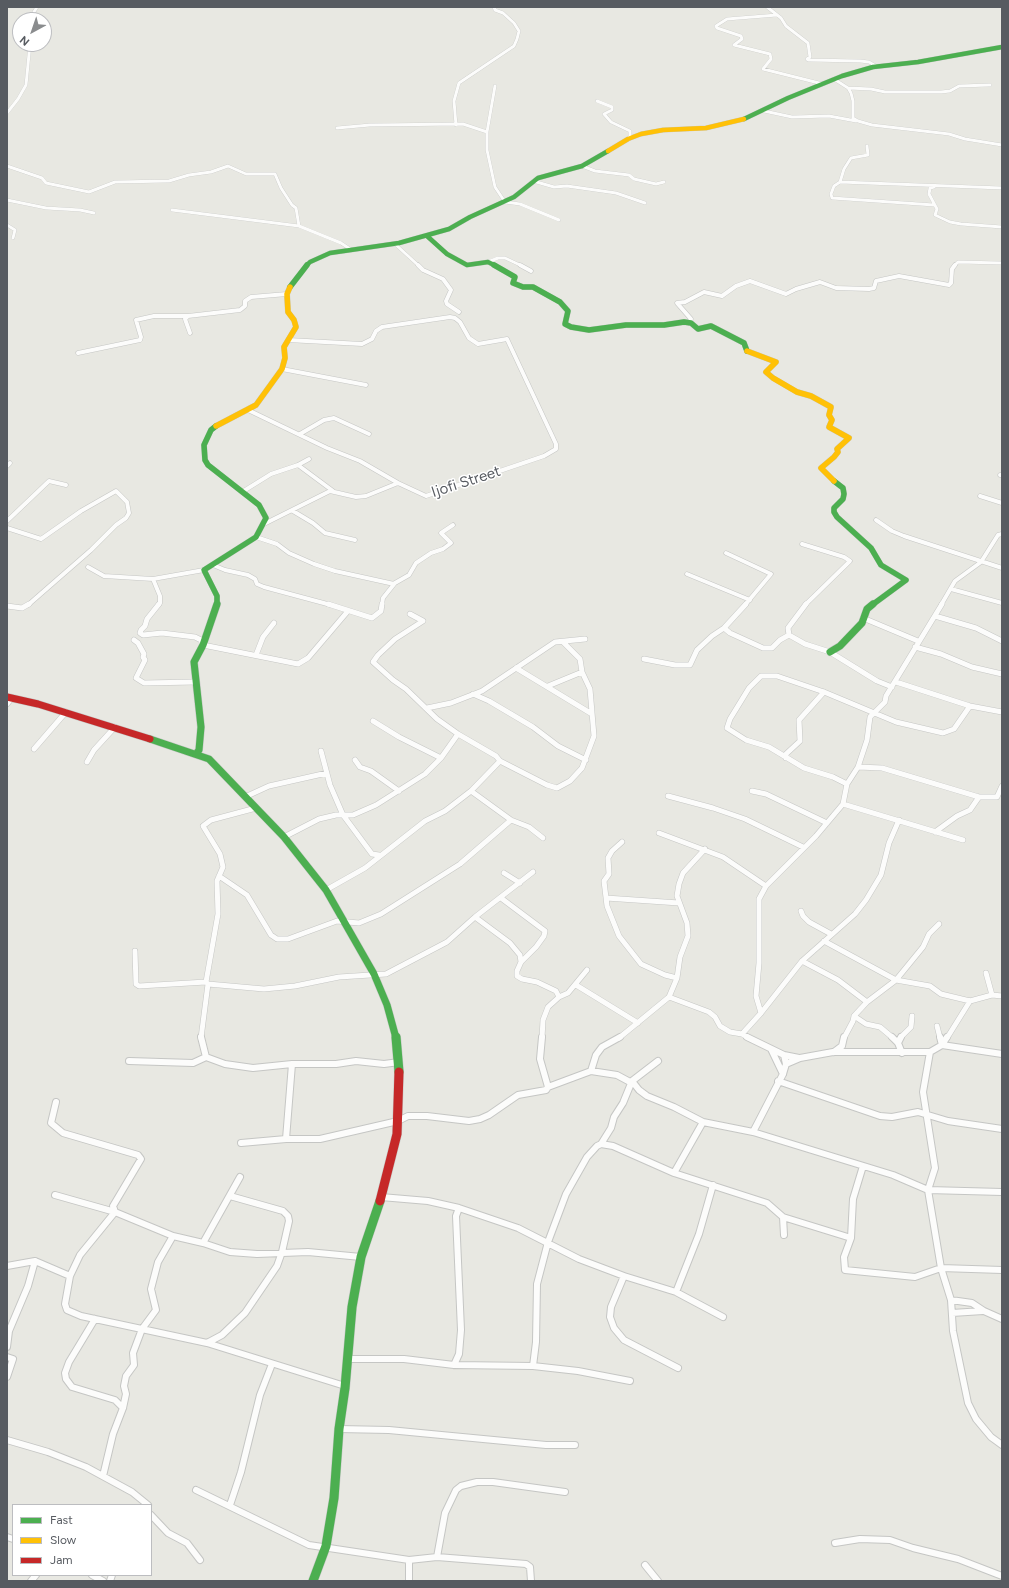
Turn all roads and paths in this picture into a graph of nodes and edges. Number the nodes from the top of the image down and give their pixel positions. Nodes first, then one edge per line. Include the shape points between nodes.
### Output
1 (494, 7) edge
2 (767, 7) edge
3 (777, 15) junction
4 (1002, 47) edge
5 (29, 52) edge
6 (876, 66) junction
7 (834, 79) junction
8 (823, 84) junction
9 (990, 85) dead end
10 (495, 86) dead end
11 (848, 88) junction
12 (597, 101) dead end
13 (764, 111) junction
14 (7, 113) edge
15 (858, 121) junction
16 (456, 124) junction
17 (337, 128) dead end
18 (487, 132) junction
19 (628, 139) junction
20 (1002, 145) edge
21 (867, 146) dead end
22 (7, 166) edge
23 (582, 166) junction
24 (533, 181) junction
25 (664, 182) dead end
26 (840, 182) junction
27 (936, 185) junction
28 (1002, 188) edge
29 (7, 200) edge
30 (505, 202) junction
31 (645, 202) dead end
32 (934, 205) junction
33 (172, 210) dead end
34 (94, 213) dead end
35 (559, 220) dead end
36 (7, 225) edge
37 (299, 226) junction
38 (1002, 227) edge
39 (427, 236) junction
40 (13, 238) dead end
41 (395, 244) junction
42 (350, 249) junction
43 (488, 262) junction
44 (1002, 263) edge
45 (531, 271) dead end
46 (287, 294) junction
47 (460, 312) dead end
48 (188, 316) junction
49 (688, 323) junction
50 (190, 333) dead end
51 (288, 340) junction
52 (78, 353) dead end
53 (282, 369) junction
54 (366, 385) dead end
55 (248, 410) junction
56 (300, 434) junction
57 (369, 434) dead end
58 (309, 459) dead end
59 (298, 465) junction
60 (398, 483) junction
61 (66, 485) dead end
62 (333, 491) junction
63 (242, 492) junction
64 (980, 496) dead end
65 (1002, 503) edge
66 (293, 511) junction
67 (8, 518) edge
68 (876, 520) dead end
69 (264, 524) junction
70 (453, 525) dead end
71 (7, 528) edge
72 (1002, 534) edge
73 (256, 537) junction
74 (355, 540) dead end
75 (802, 544) dead end
76 (726, 553) dead end
77 (981, 562) junction
78 (213, 564) junction
79 (88, 567) dead end
80 (1002, 568) edge
81 (204, 570) junction
82 (687, 574) dead end
83 (153, 579) junction
84 (394, 584) junction
85 (951, 589) junction
86 (750, 600) junction
87 (1002, 603) edge
88 (7, 606) edge
89 (348, 611) junction
90 (410, 614) dead end
91 (935, 616) junction
92 (863, 618) junction
93 (274, 623) dead end
94 (724, 628) junction
95 (789, 635) junction
96 (585, 639) dead end
97 (134, 640) dead end
98 (918, 641) junction
99 (1002, 641) edge
100 (563, 642) junction
101 (202, 645) junction
102 (915, 647) junction
103 (830, 652) junction
104 (256, 655) junction
105 (644, 659) dead end
106 (516, 668) junction
107 (582, 672) junction
108 (1002, 674) edge
109 (195, 682) junction
110 (894, 684) junction
111 (548, 686) junction
112 (824, 692) junction
113 (473, 694) junction
114 (9, 700) edge
115 (970, 706) junction
116 (427, 708) junction
117 (66, 712) junction
118 (1002, 712) edge
119 (592, 714) junction
120 (873, 714) junction
121 (373, 721) dead end
122 (115, 727) junction
123 (458, 734) junction
124 (34, 749) dead end
125 (321, 751) dead end
126 (196, 754) junction
127 (440, 758) junction
128 (786, 758) junction
129 (355, 760) dead end
130 (586, 760) junction
131 (500, 761) junction
132 (87, 762) dead end
133 (858, 767) junction
134 (327, 773) junction
135 (847, 784) junction
136 (1002, 786) edge
137 (399, 791) junction
138 (471, 791) junction
139 (752, 791) dead end
140 (668, 796) dead end
141 (245, 797) junction
142 (979, 797) junction
143 (843, 804) junction
144 (256, 808) junction
145 (343, 815) junction
146 (511, 820) junction
147 (898, 820) junction
148 (826, 823) junction
149 (935, 832) junction
150 (659, 834) dead end
151 (284, 837) junction
152 (543, 838) dead end
153 (963, 840) dead end
154 (622, 842) dead end
155 (803, 848) junction
156 (706, 849) junction
157 (379, 855) junction
158 (533, 872) dead end
159 (504, 873) dead end
160 (219, 876) junction
161 (520, 883) junction
162 (766, 886) junction
163 (326, 890) junction
164 (501, 898) junction
165 (606, 898) junction
166 (679, 903) junction
167 (801, 911) dead end
168 (475, 917) junction
169 (345, 921) junction
170 (939, 924) dead end
171 (831, 934) junction
172 (824, 941) junction
173 (135, 951) dead end
174 (802, 961) junction
175 (521, 962) junction
176 (587, 970) dead end
177 (986, 973) dead end
178 (374, 974) junction
179 (677, 978) junction
180 (896, 980) junction
181 (207, 983) junction
182 (576, 985) junction
183 (992, 995) junction
184 (669, 996) junction
185 (1002, 996) edge
186 (559, 997) junction
187 (970, 1001) junction
188 (867, 1002) junction
189 (761, 1013) junction
190 (854, 1016) junction
191 (912, 1016) dead end
192 (638, 1023) junction
193 (937, 1026) dead end
194 (742, 1034) junction
195 (898, 1043) junction
196 (942, 1045) junction
197 (842, 1046) junction
198 (771, 1049) junction
199 (848, 1051) junction
200 (833, 1052) junction
201 (930, 1052) junction
202 (902, 1053) junction
203 (1002, 1054) edge
204 (784, 1055) junction
205 (206, 1057) junction
206 (800, 1058) junction
207 (129, 1061) dead end
208 (658, 1061) dead end
209 (399, 1062) junction
210 (292, 1064) junction
211 (786, 1064) junction
212 (591, 1071) junction
213 (783, 1074) junction
214 (632, 1081) junction
215 (778, 1081) junction
216 (548, 1087) junction
217 (56, 1102) dead end
218 (926, 1114) junction
219 (398, 1121) junction
220 (703, 1122) junction
221 (1002, 1130) edge
222 (753, 1132) junction
223 (286, 1138) junction
224 (241, 1144) dead end
225 (601, 1144) junction
226 (864, 1166) junction
227 (674, 1173) junction
228 (240, 1177) dead end
229 (713, 1185) junction
230 (928, 1190) junction
231 (1002, 1192) edge
232 (55, 1195) dead end
233 (230, 1196) junction
234 (381, 1197) junction
235 (459, 1208) junction
236 (115, 1212) junction
237 (784, 1218) junction
238 (784, 1235) dead end
239 (173, 1236) junction
240 (851, 1238) junction
241 (548, 1242) junction
242 (203, 1243) junction
243 (282, 1252) junction
244 (361, 1257) junction
245 (35, 1261) junction
246 (7, 1266) edge
247 (942, 1268) junction
248 (1002, 1270) edge
249 (70, 1276) junction
250 (624, 1276) junction
251 (676, 1292) junction
252 (951, 1300) junction
253 (984, 1311) junction
254 (952, 1313) junction
255 (723, 1317) dead end
256 (95, 1319) junction
257 (1002, 1319) edge
258 (142, 1329) junction
259 (207, 1343) junction
260 (7, 1347) edge
261 (7, 1357) edge
262 (348, 1359) junction
263 (272, 1364) junction
264 (454, 1365) junction
265 (532, 1366) junction
266 (678, 1368) dead end
267 (7, 1376) edge
268 (630, 1381) dead end
269 (345, 1386) junction
270 (123, 1408) junction
271 (339, 1429) junction
272 (7, 1440) edge
273 (575, 1445) dead end
274 (1002, 1445) edge
275 (103, 1476) junction
276 (196, 1490) dead end
277 (565, 1492) dead end
278 (147, 1504) edge
279 (230, 1505) junction
280 (152, 1516) edge
281 (835, 1543) dead end
282 (326, 1546) junction
283 (436, 1557) junction
284 (200, 1560) dead end
285 (409, 1560) junction
286 (645, 1565) dead end
287 (94, 1576) edge
288 (1002, 1576) edge
289 (103, 1581) edge
290 (312, 1581) edge
291 (409, 1581) edge
292 (531, 1581) edge
293 (658, 1581) edge

1 - 16 street via 514,22 520,31 514,46 459,83 454,101
2 - 3 street
3 - 6 street via 786,26 808,43 808,60 869,62
3 - 8 street via 728,19 716,26 741,36 742,39 734,45 770,54 771,59 763,70
4 - 6 street via 925,61
5 - 14 street via 26,85
6 - 7 street
7 - 8 street
7 - 11 street
8 - 13 street
9 - 11 street via 959,86 941,92 885,92
10 - 18 street
11 - 15 street via 853,101 853,118
12 - 19 street via 612,108 604,114 611,122 630,131
13 - 15 street via 792,117 829,116
13 - 19 street via 718,125 649,132
15 - 20 street via 949,134
16 - 17 street
16 - 18 street
18 - 30 street via 495,187
19 - 23 street
21 - 26 street via 868,155 851,158
22 - 37 street via 42,178 46,183 89,192 115,182 169,181 228,166 246,174 275,174 280,188 296,208
23 - 24 street via 549,174
23 - 25 street via 595,171 619,172 651,183
24 - 30 street
24 - 31 street via 554,187 567,186 616,193
26 - 27 street
26 - 32 street via 834,186 832,198
27 - 28 street
27 - 32 street via 930,188
29 - 34 street via 46,208
30 - 35 street via 520,204
30 - 39 street via 449,229
32 - 38 street via 937,209 935,215 950,222
33 - 37 street
36 - 40 street via 15,230
37 - 42 street
39 - 41 street
39 - 43 street via 447,254 467,265
41 - 42 street
41 - 47 street via 423,270 443,279 451,290 447,304
42 - 46 street via 330,253 310,262 288,289
43 - 45 street via 505,258
43 - 49 street via 515,277 513,283 533,287 560,302 568,311 565,324 571,328 589,330 626,325
44 - 49 street via 958,262 952,269 951,283 948,286 899,276 876,281 874,288 869,289 836,288 820,282 784,294 750,281 736,286 722,296 704,292 685,302 676,303 691,319
46 - 48 street via 251,297 244,301 245,306 240,310
46 - 51 street via 288,312 296,327
48 - 50 street via 185,319
48 - 52 street via 154,316 136,320 140,340
49 - 92 street via 698,329 711,326 736,338 744,343 747,351 776,362 766,372 773,378 831,407 829,415 832,420 828,427 849,438 821,468 843,488 844,494 834,512 871,548 881,565 906,580 867,609
51 - 53 street via 284,347
51 - 60 street, Ijofi Street via 362,344 372,339 382,327 450,317 460,322 469,338 478,344 507,339 556,444 556,449 544,456 426,496
53 - 54 street
53 - 55 street via 261,399
55 - 56 street, Ijofi Street
55 - 63 street via 211,430 204,445 204,460 208,465
56 - 57 street via 324,420 334,418
56 - 60 street, Ijofi Street via 360,461
58 - 59 street
59 - 62 street
59 - 63 street via 270,474
60 - 62 street via 366,496 356,497
61 - 67 street via 49,481
62 - 66 street
63 - 69 street via 264,512
64 - 65 street
66 - 69 street
66 - 74 street via 325,533
68 - 77 street via 892,531
69 - 73 street
70 - 84 street via 441,533 451,543 416,563 409,575
71 - 88 street via 42,539 81,511 116,491 126,502 129,513 27,606
72 - 77 street via 998,535
73 - 78 street
73 - 84 street via 277,544 303,560 321,567
75 - 95 street via 844,556 850,561 804,606 788,628
76 - 86 street via 771,574
77 - 80 street
77 - 85 street via 956,581
78 - 81 street
78 - 89 street via 225,570 248,575 264,587
79 - 83 street via 104,576
81 - 83 street
81 - 101 street via 218,602
82 - 86 street
83 - 101 street via 160,603 146,619 140,633 195,637 202,640
84 - 89 street via 383,598 381,611 372,618
85 - 87 street
85 - 91 street
86 - 94 street
89 - 104 street via 301,664
90 - 116 street via 423,621 396,639 373,662
91 - 98 street
91 - 99 street via 976,628
92 - 98 street
92 - 103 street via 862,623 840,646
93 - 104 street via 263,637
94 - 95 street via 763,648 772,648
94 - 105 street via 696,650 690,664 675,665
95 - 103 street via 805,644
96 - 100 street
97 - 109 street via 138,643 145,660 136,678 144,683
98 - 102 street
100 - 106 street via 555,642
100 - 107 street via 580,659
101 - 104 street
101 - 109 street via 194,662
102 - 108 street via 941,654 972,667
102 - 110 street
103 - 110 street via 877,681
106 - 111 street
106 - 113 street via 482,691
107 - 111 street
107 - 119 street via 590,689
109 - 126 street via 201,727 199,750
110 - 115 street
110 - 120 street via 884,702
111 - 119 street
112 - 120 street
112 - 128 street via 799,720 800,741 786,754
112 - 128 street via 777,676 761,676 749,688 730,719 727,725 730,730 746,740 769,747
113 - 116 street via 451,703
113 - 130 street via 533,727 558,746
114 - 117 street via 38,704
115 - 118 street
115 - 120 street via 954,729 943,733
116 - 123 street via 437,719
117 - 122 street
117 - 124 street
119 - 130 street via 594,736
120 - 133 street via 870,717 867,740
121 - 127 street
122 - 126 street
122 - 132 street via 94,750
123 - 127 street
123 - 131 street via 496,756
125 - 134 street
126 - 141 street via 209,759
127 - 137 street via 425,774
128 - 135 street via 804,768
129 - 137 street via 360,767 371,771
130 - 131 street via 570,781 557,788
131 - 138 street
133 - 135 street
133 - 142 street via 882,768
134 - 141 street via 269,786
134 - 145 street
135 - 143 street
136 - 142 street via 997,797
137 - 145 street via 353,815
138 - 146 street
138 - 157 street
139 - 148 street via 766,794
140 - 155 street via 745,819
141 - 144 street
142 - 149 street via 970,810
143 - 147 street
143 - 148 street
144 - 151 street
144 - 160 street via 211,820 203,826 220,854 223,867
145 - 151 street via 319,819
145 - 157 street via 372,854
146 - 152 street via 529,827
146 - 169 street via 460,864 382,914 358,923
147 - 149 street
147 - 171 street via 881,875 855,914
148 - 155 street
149 - 153 street
150 - 156 street
151 - 163 street
154 - 165 street via 608,858 609,874 604,881
155 - 162 street
156 - 162 street via 723,856
156 - 166 street via 693,860 683,874 677,896
157 - 163 street via 365,868
158 - 161 street
159 - 161 street
160 - 169 street via 247,895 271,936 277,939 288,939 337,921
160 - 181 street via 216,893 218,914
161 - 164 street
162 - 189 street via 759,900 756,996
163 - 169 street
164 - 168 street
164 - 175 street via 545,931 536,947
165 - 166 street
165 - 179 street via 619,936 641,964
166 - 179 street via 687,923 688,936 680,957
167 - 171 street via 809,922
168 - 175 street via 510,944 520,955
168 - 178 street via 447,942 386,974
169 - 178 street
170 - 180 street
171 - 172 street
172 - 174 street
172 - 180 street
173 - 181 street via 136,984 139,986
174 - 188 street via 838,980
174 - 189 street
175 - 186 street via 517,971 518,976 556,990
176 - 182 street
177 - 183 street
178 - 181 street via 264,988
178 - 209 street via 387,1005
179 - 184 street
180 - 187 street via 930,986 941,994
180 - 188 street
181 - 205 street via 201,1038
182 - 186 street
182 - 192 street
183 - 185 street
183 - 187 street
184 - 192 street
184 - 194 street via 709,1012 720,1026 730,1032
186 - 216 street via 548,1007 543,1020 540,1058
187 - 196 street
188 - 190 street
189 - 194 street
190 - 195 street via 866,1024 880,1027
190 - 197 street
191 - 195 street via 911,1027 900,1037
192 - 212 street via 602,1047 596,1055
193 - 196 street
194 - 198 street
195 - 202 street
196 - 201 street
196 - 203 street
197 - 199 street
197 - 200 street
198 - 204 street
198 - 213 street
199 - 200 street
199 - 202 street
200 - 206 street
201 - 202 street
201 - 218 street via 923,1092
204 - 206 street
204 - 211 street
205 - 207 street via 193,1063
205 - 210 street via 225,1064 253,1068
206 - 211 street
208 - 214 street
209 - 210 street
209 - 219 street
210 - 223 street
211 - 213 street
212 - 214 street via 617,1075
212 - 216 street
213 - 215 street
214 - 220 street via 647,1096
214 - 225 street
215 - 218 street via 880,1116 892,1117 918,1112
215 - 222 street
216 - 219 street via 546,1090 518,1096 480,1119 469,1121 408,1116
217 - 236 street via 51,1123 63,1133 138,1155 141,1159 113,1206
218 - 221 street via 948,1121
218 - 230 street via 935,1168
219 - 223 street via 320,1139
219 - 234 street via 393,1155
220 - 222 street
220 - 227 street
222 - 226 street
223 - 224 street
225 - 227 street via 613,1146
225 - 241 street via 587,1157 566,1194
226 - 230 street
226 - 240 street via 853,1199
227 - 229 street
228 - 233 street
229 - 237 street via 767,1203
229 - 251 street via 699,1234
230 - 231 street
230 - 247 street
232 - 236 street
233 - 242 street
233 - 243 street via 284,1211 289,1222
234 - 235 street via 428,1201
234 - 244 street
235 - 241 street via 518,1228
235 - 264 street via 456,1216 461,1330 459,1354
236 - 239 street
236 - 249 street via 80,1255
237 - 238 street
237 - 240 street
239 - 242 street
239 - 258 street via 158,1262 151,1289 156,1310
240 - 247 street via 844,1257 845,1270 915,1277
241 - 250 street via 579,1259
241 - 265 street via 537,1284 536,1342
242 - 243 street via 230,1252
243 - 244 street
243 - 259 street via 277,1266 245,1313 222,1335
244 - 262 street via 352,1307
245 - 246 street
245 - 249 street
245 - 260 street via 28,1286 9,1331
247 - 248 street
247 - 252 street
249 - 256 street via 65,1304 67,1310
250 - 251 street
250 - 266 street via 611,1307 610,1317 614,1328 624,1340
251 - 255 street
252 - 253 street via 972,1303
252 - 254 street
253 - 254 street
253 - 257 street
254 - 274 street via 953,1331 968,1403 991,1437
256 - 258 street
256 - 270 street via 69,1362 65,1373 66,1379 72,1387 115,1400
258 - 259 street
258 - 270 street via 133,1353 134,1365 126,1376
259 - 263 street
261 - 267 street via 13,1359
262 - 264 street via 404,1359
262 - 269 street
263 - 269 street
263 - 279 street via 260,1395
264 - 265 street
265 - 268 street via 578,1371
269 - 271 street
270 - 275 street via 113,1434
271 - 273 street via 389,1430 514,1443
271 - 282 street via 334,1498
272 - 275 street via 48,1452
275 - 278 street via 132,1492
276 - 279 street
277 - 283 street via 494,1482 477,1482 461,1486 456,1490 445,1513
279 - 282 street via 310,1544
280 - 284 street via 168,1533 187,1542
281 - 288 street via 860,1539 890,1540 958,1559
282 - 285 street
282 - 290 street
283 - 285 street
283 - 292 street via 526,1564 530,1567
285 - 291 street
286 - 293 street
287 - 289 street

